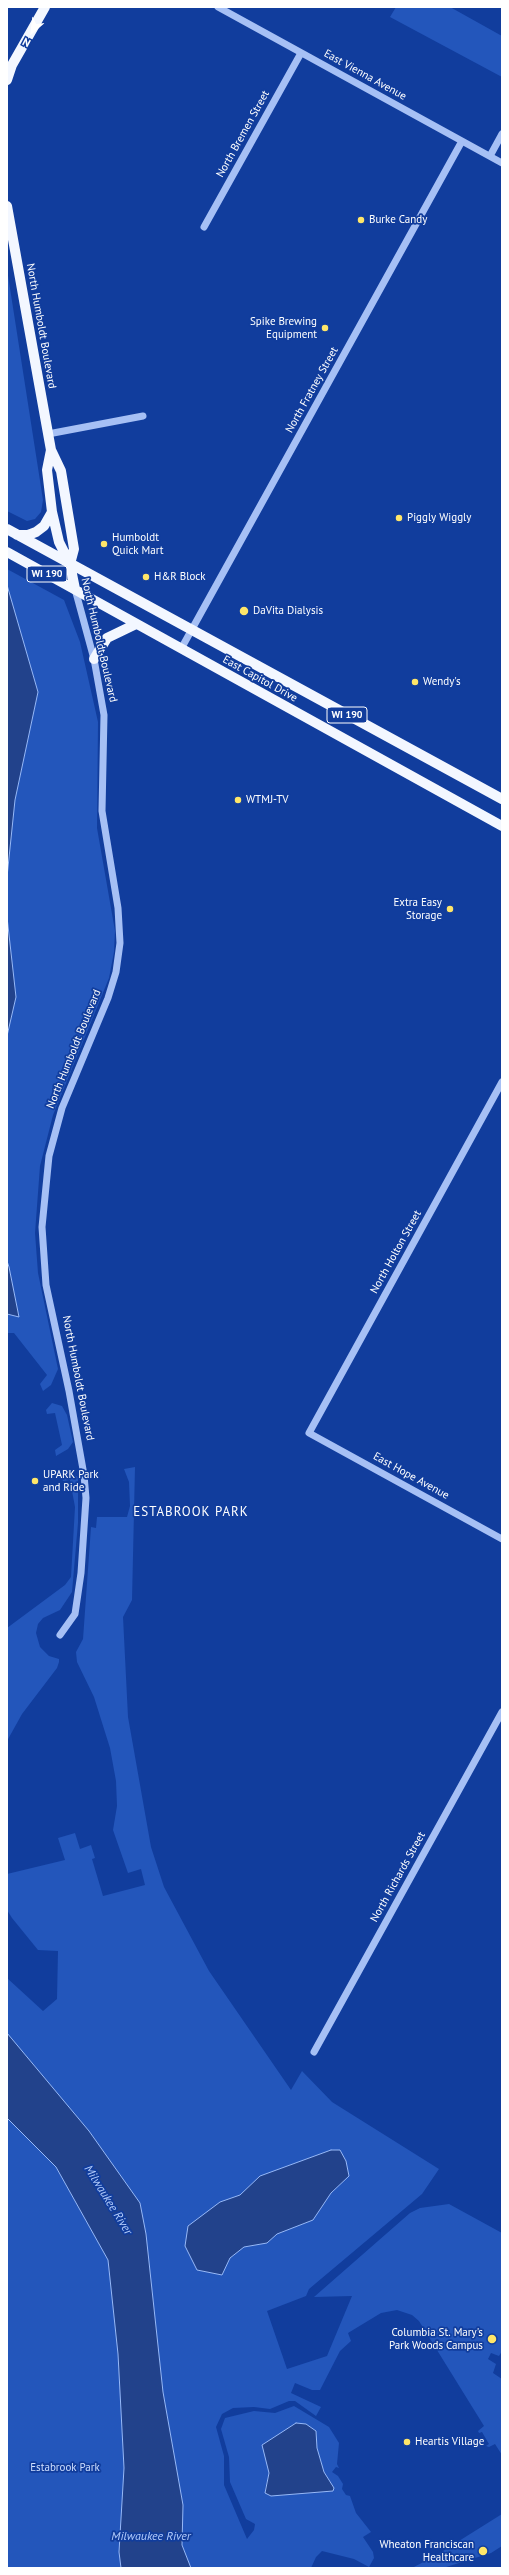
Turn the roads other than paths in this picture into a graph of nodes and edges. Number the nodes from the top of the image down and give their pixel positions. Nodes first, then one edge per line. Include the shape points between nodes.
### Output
1 (45, 7) edge
2 (218, 7) edge
3 (301, 53) junction
4 (7, 80) edge
5 (502, 134) edge
6 (462, 141) junction
7 (490, 156) junction
8 (502, 163) edge
9 (7, 206) edge
10 (204, 227) dead end
11 (143, 416) dead end
12 (48, 434) junction
13 (51, 450) junction
14 (52, 512) junction
15 (7, 529) edge
16 (17, 535) junction
17 (7, 552) edge
18 (70, 564) junction
19 (75, 589) junction
20 (136, 624) junction
21 (192, 631) junction
22 (181, 649) junction
23 (94, 659) junction
24 (502, 799) edge
25 (502, 826) edge
26 (502, 1082) edge
27 (309, 1432) joint
28 (502, 1539) edge
29 (60, 1634) dead end
30 (502, 1712) edge
31 (314, 2052) dead end

1 - 4 main road via 12,65
2 - 3 street, East Vienna Avenue
3 - 6 street, East Vienna Avenue
3 - 10 street, North Bremen Street
5 - 7 street
6 - 7 street, East Vienna Avenue
6 - 21 street, North Fratney Street
7 - 8 street, East Vienna Avenue
9 - 12 main road, North Humboldt Boulevard
11 - 12 street
12 - 13 main road, North Humboldt Boulevard
13 - 14 main road, North Humboldt Boulevard via 47,470
13 - 18 main road, North Humboldt Boulevard via 61,471 74,549
14 - 16 main road via 49,520 36,532
14 - 18 main road, North Humboldt Boulevard via 59,542
15 - 16 main road, East Capitol Drive / WI 190
16 - 18 main road, East Capitol Drive / WI 190
17 - 19 main road, East Capitol Drive / WI 190
18 - 19 main road, North Humboldt Boulevard
18 - 21 main road, East Capitol Drive / WI 190
19 - 20 main road, East Capitol Drive / WI 190
19 - 23 street, North Humboldt Boulevard
20 - 22 main road, East Capitol Drive / WI 190
20 - 23 main road via 107,638
21 - 22 street, North Fratney Street
21 - 24 main road, East Capitol Drive / WI 190
22 - 25 main road, East Capitol Drive / WI 190
23 - 29 street, North Humboldt Boulevard via 104,716 103,827 118,908 120,943 116,972 108,998 62,1108 49,1156 42,1227 46,1285 69,1391 86,1498 81,1573 75,1614
26 - 27 street, North Holton Street
27 - 28 street, East Hope Avenue
30 - 31 street, North Richards Street

